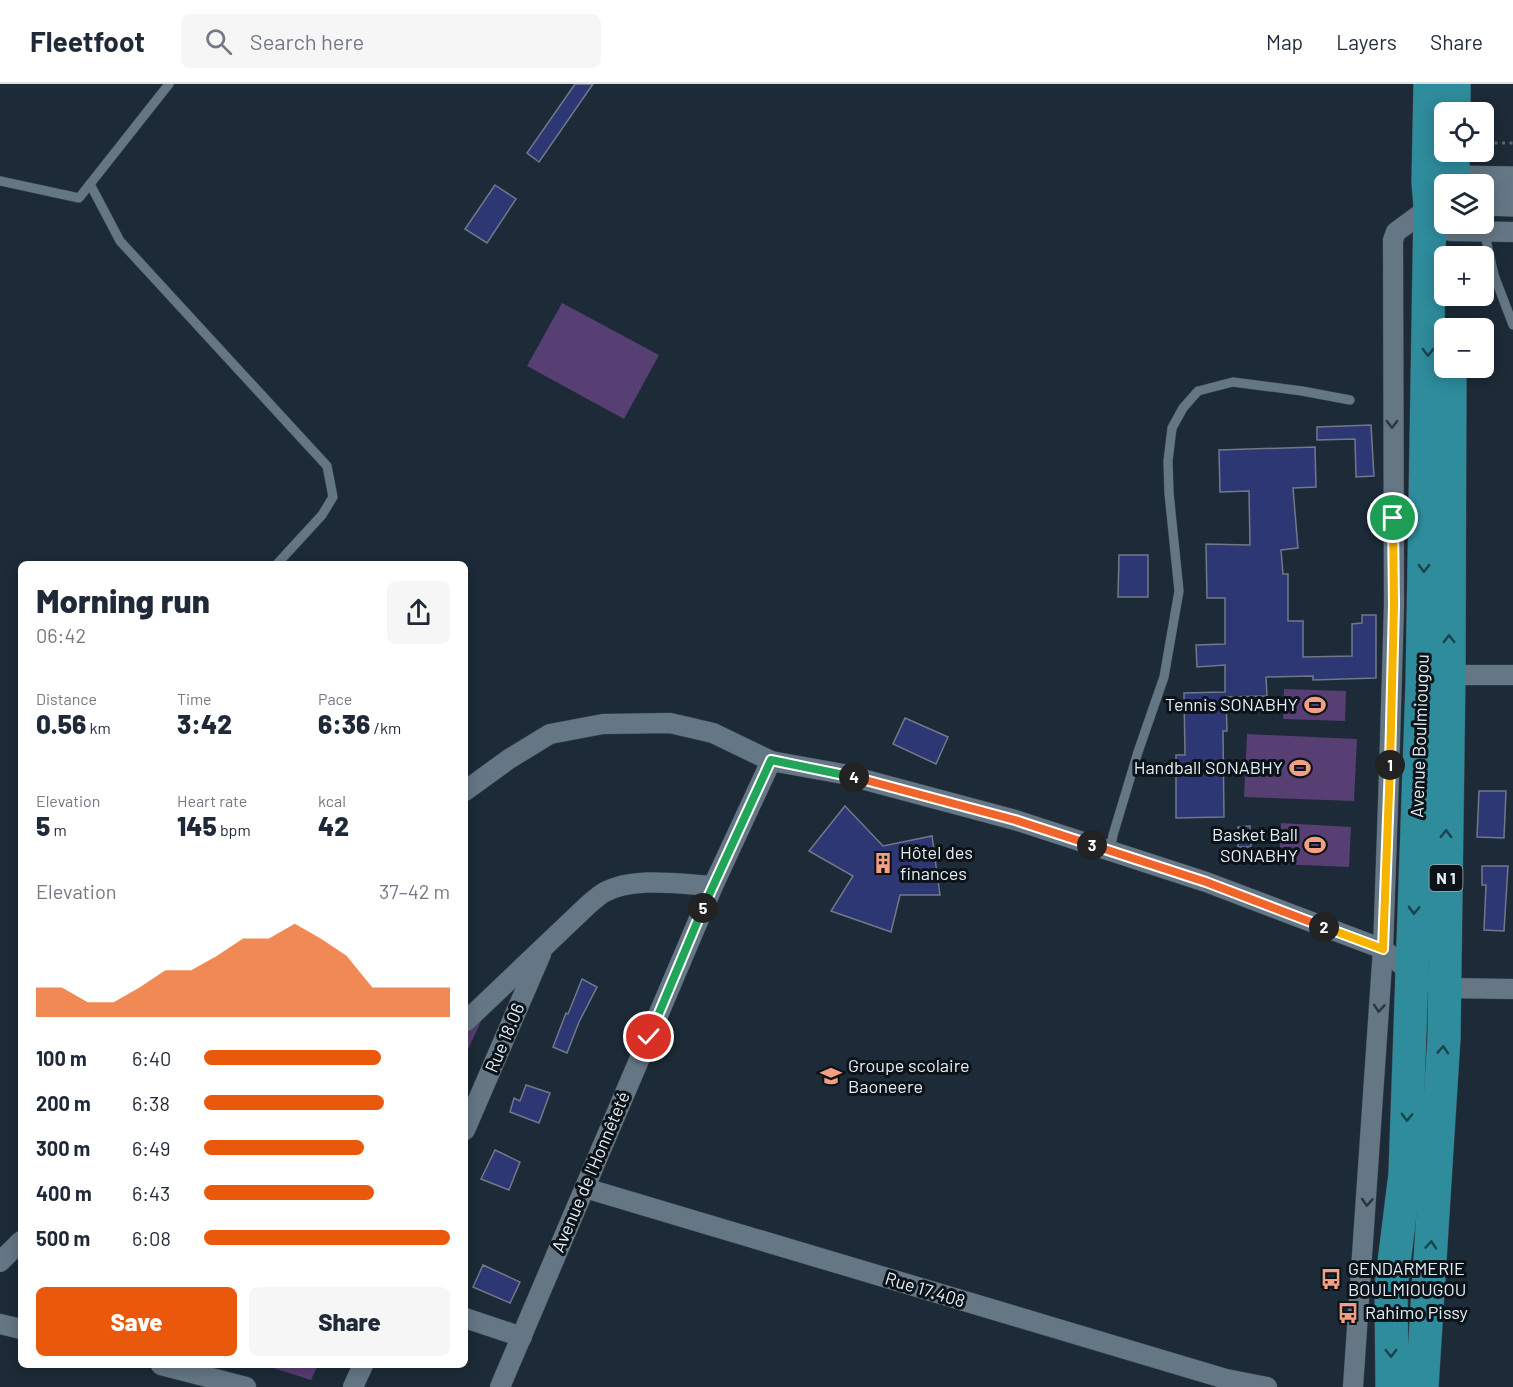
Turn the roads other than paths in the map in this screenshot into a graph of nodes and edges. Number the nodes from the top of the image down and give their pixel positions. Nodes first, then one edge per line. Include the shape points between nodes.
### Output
1 (169, 84) edge
2 (1430, 84) edge
3 (1454, 84) edge
4 (1454, 102) edge
5 (1442, 174) edge
6 (1513, 180) edge
7 (0, 181) edge
8 (90, 184) junction
9 (1494, 186) edge
10 (1494, 202) edge
11 (1513, 203) edge
12 (1434, 209) edge
13 (1494, 231) edge
14 (1513, 232) edge
15 (1444, 234) edge
16 (1485, 234) edge
17 (1513, 325) edge
18 (1450, 378) edge
19 (1350, 400) dead end
20 (280, 561) edge
21 (1449, 675) junction
22 (1513, 675) edge
23 (771, 760) junction
24 (468, 789) edge
25 (1110, 851) junction
26 (712, 886) junction
27 (544, 946) junction
28 (1383, 949) junction
29 (1412, 974) junction
30 (1444, 988) junction
31 (1513, 989) edge
32 (468, 1019) edge
33 (468, 1123) edge
34 (585, 1188) junction
35 (18, 1243) edge
36 (0, 1262) edge
37 (468, 1319) edge
38 (0, 1324) edge
39 (18, 1328) edge
40 (522, 1337) junction
41 (173, 1368) edge
42 (362, 1368) edge
43 (246, 1387) edge
44 (353, 1387) edge
45 (500, 1387) edge
46 (1267, 1387) edge
47 (1353, 1387) edge
48 (1392, 1387) edge
49 (1422, 1387) edge

1 - 8 lane
2 - 5 highway, Avenue Boulmiougou / N 1
3 - 4 highway
6 - 9 main road
7 - 8 lane via 79,198
8 - 20 lane via 120,241 327,466 333,497 322,515
10 - 11 main road
12 -> 28 street via 1396,232 1393,240 1394,605
13 - 14 street
15 -> 29 highway, Avenue Boulmiougou / N 1
16 - 17 lane via 1494,275
21 -> 18 highway, Avenue Boulmiougou / N 1
19 - 25 lane via 1233,382 1198,391 1172,428 1168,472 1179,591 1164,677
21 - 22 street
30 -> 21 highway, Avenue Boulmiougou / N 1
23 - 24 street via 713,733 670,723 603,724 550,734
23 - 25 street via 935,798
23 - 26 street, Avenue de l'Honnêteté
25 - 28 street via 1206,882
26 - 27 street via 652,883 604,892
26 - 34 street, Avenue de l'Honnêteté
27 - 32 street
27 - 33 street, Rue 18.06
28 - 29 street
28 -> 47 street
29 - 30 street
29 -> 48 highway, Avenue Boulmiougou / N 1 via 1405,1174 1391,1287
30 - 31 street
49 -> 30 highway, Avenue Boulmiougou / N 1
34 - 40 street, Avenue de l'Honnêteté
34 - 46 street, Rue 17.408 via 1215,1375
35 - 36 street
37 - 40 street
38 - 39 street
40 - 45 street, Avenue de l'Honnêteté
41 - 43 street
42 - 44 street

